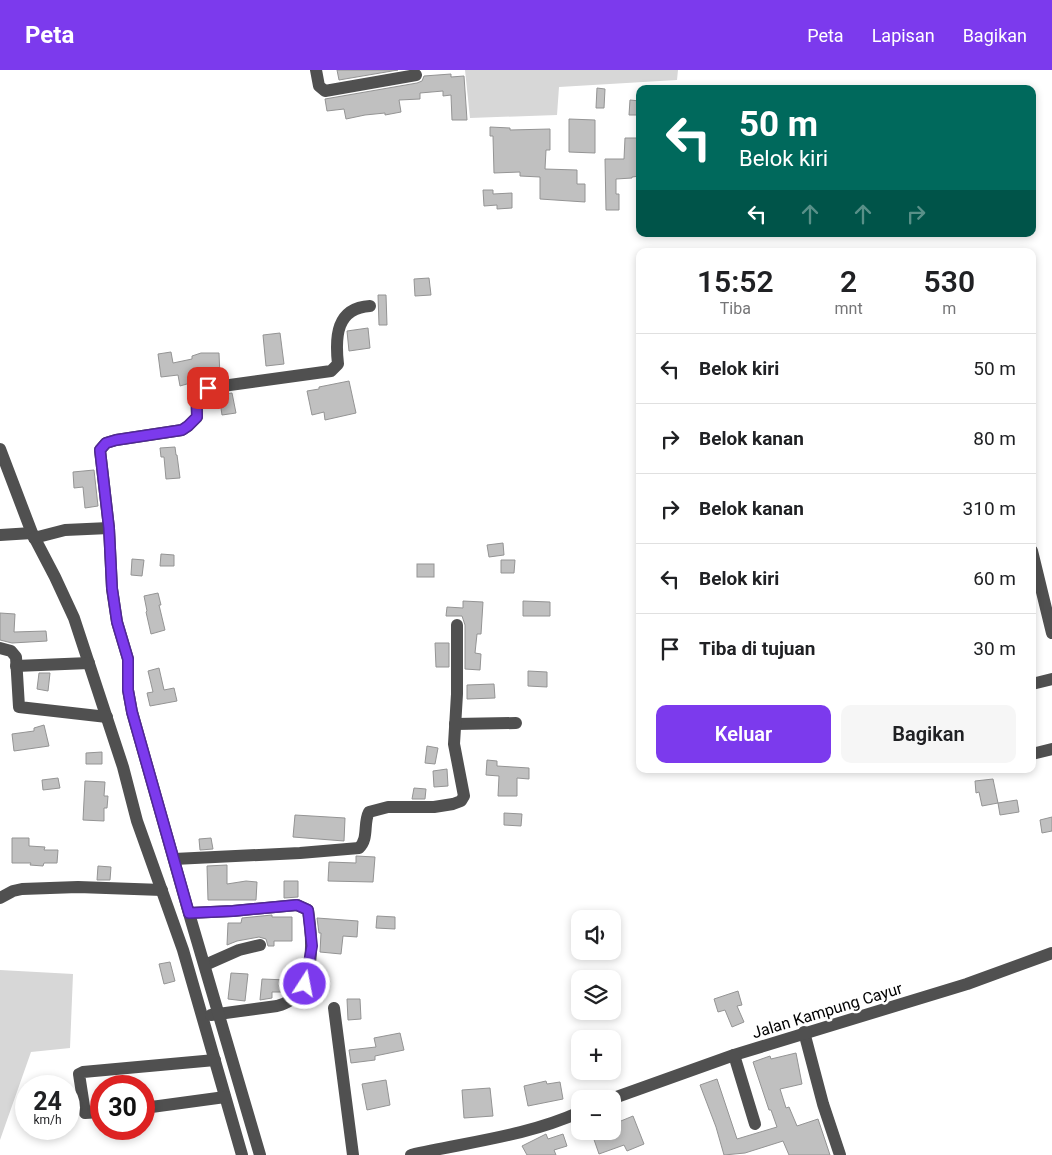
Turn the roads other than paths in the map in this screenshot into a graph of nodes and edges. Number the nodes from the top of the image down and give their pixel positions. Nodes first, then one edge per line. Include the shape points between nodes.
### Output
1 (316, 70) edge
2 (416, 76) dead end
3 (370, 306) dead end
4 (0, 450) edge
5 (109, 528) junction
6 (0, 535) edge
7 (33, 536) junction
8 (1036, 567) edge
9 (457, 625) dead end
10 (1052, 633) edge
11 (0, 648) edge
12 (89, 662) junction
13 (16, 666) junction
14 (1052, 679) edge
15 (1036, 683) edge
16 (108, 717) junction
17 (516, 723) dead end
18 (455, 724) junction
19 (1052, 748) edge
20 (1036, 753) edge
21 (174, 859) junction
22 (162, 890) junction
23 (0, 898) edge
24 (189, 913) junction
25 (260, 945) dead end
26 (1052, 953) edge
27 (205, 965) junction
28 (334, 1008) dead end
29 (219, 1013) junction
30 (202, 1018) junction
31 (804, 1032) junction
32 (734, 1055) junction
33 (214, 1060) junction
34 (621, 1095) edge
35 (225, 1097) junction
36 (155, 1107) edge
37 (90, 1113) edge
38 (571, 1115) edge
39 (755, 1124) dead end
40 (242, 1155) edge
41 (260, 1155) edge
42 (353, 1155) edge
43 (411, 1155) edge
44 (840, 1155) edge

1 - 2 street via 319,86 325,91
3 - 5 street via 361,306 344,316 337,330 338,364 331,370 208,388 199,394 197,417 182,430 106,443 100,450
4 - 7 street
5 - 7 street via 65,530
5 - 21 street via 112,588 117,622 128,659 132,712
6 - 7 street
7 - 12 street via 68,602
8 - 10 street
9 - 18 street
11 - 13 street via 13,652
12 - 13 street
12 - 16 street
13 - 16 street via 19,707
14 - 15 street
16 - 22 street via 137,821
17 - 18 street
18 - 21 street via 454,744 464,796 461,801 434,807 388,807 369,812 360,848
19 - 20 street
21 - 24 street
22 - 23 street via 22,889
22 - 30 street
24 - 27 street
24 - 29 street via 297,905 308,910 312,946 305,984 298,994 277,1006
25 - 27 street
26 - 31 street, Jalan Kampung Cayur via 865,1016
27 - 29 street
28 - 42 street
29 - 30 street
29 - 41 street
30 - 33 street
31 - 32 street, Jalan Kampung Cayur
31 - 44 street
32 - 34 street, Jalan Kampung Cayur
32 - 39 street
33 - 35 street
33 - 37 street via 83,1072 79,1074 85,1113
35 - 36 street
35 - 40 street
38 - 43 street via 500,1138

